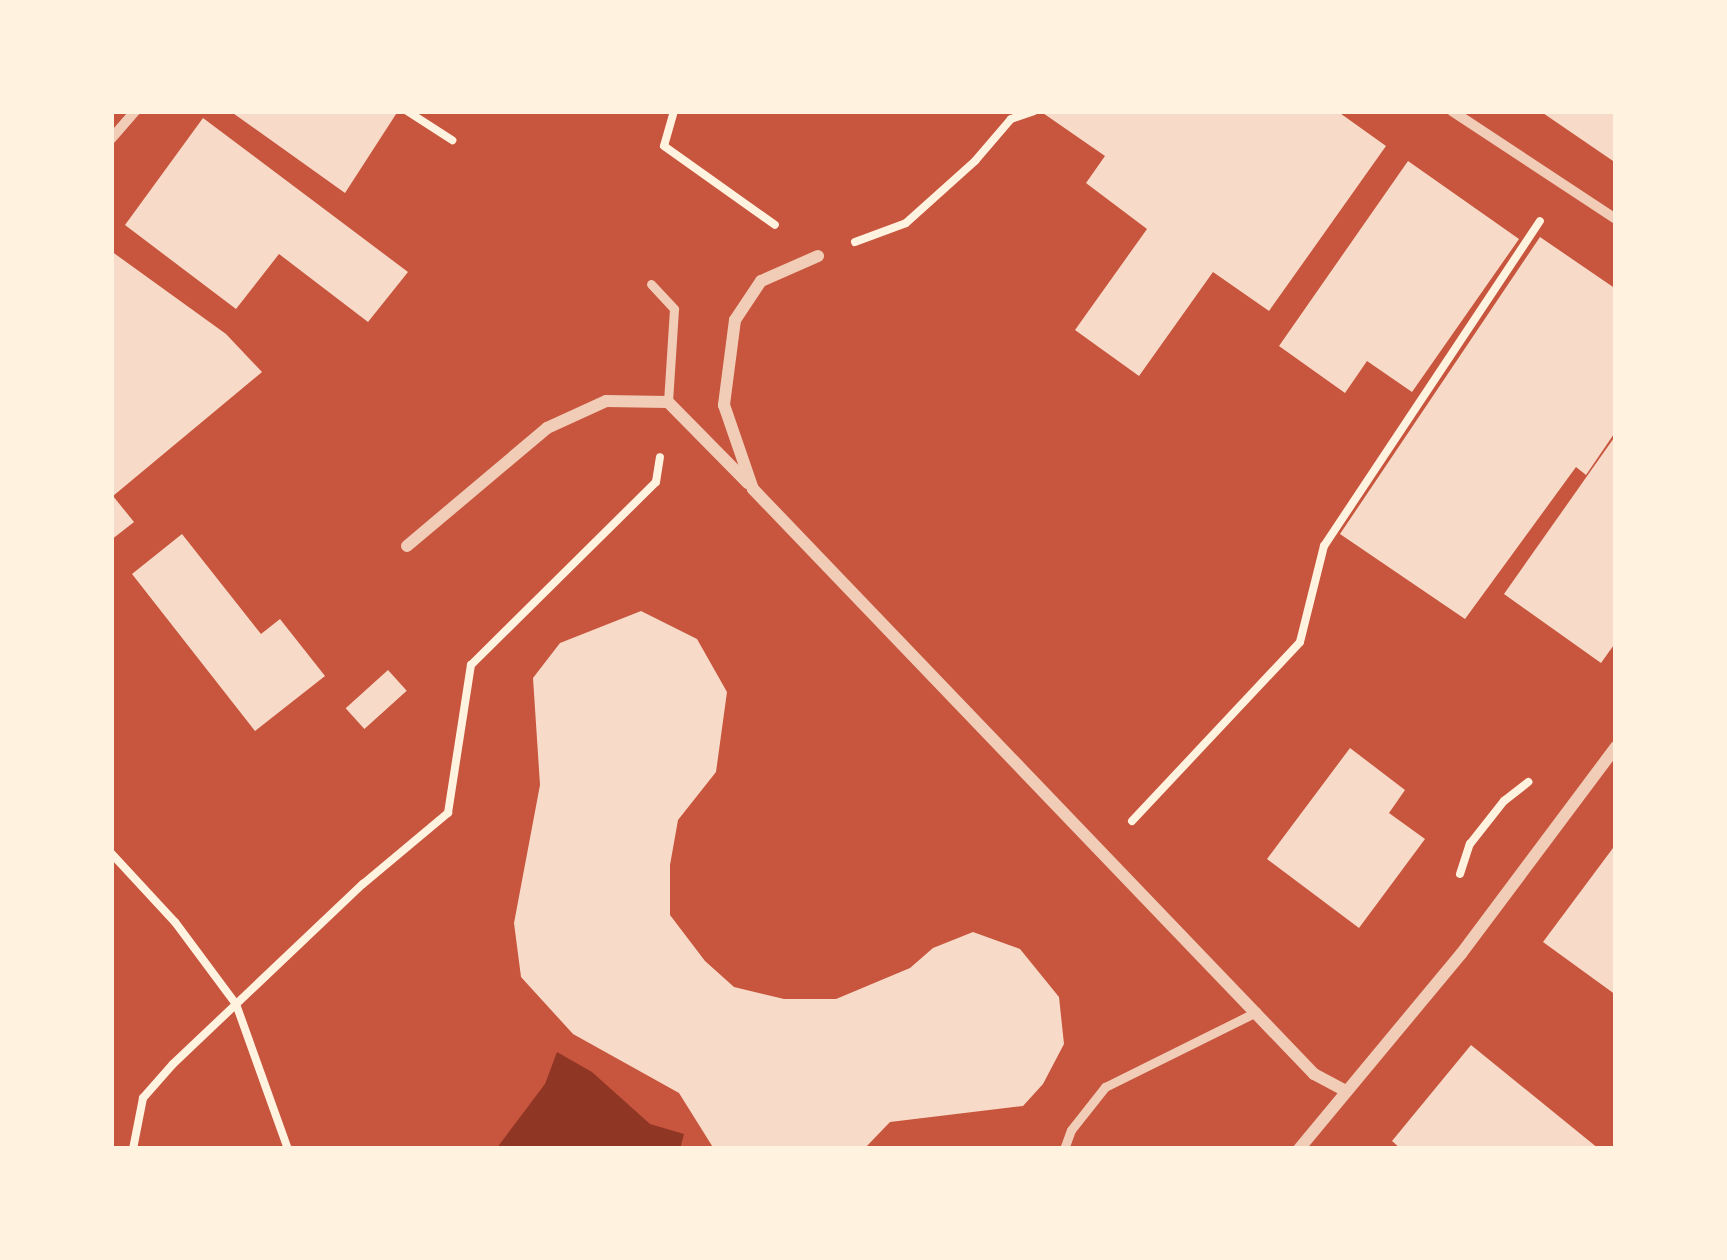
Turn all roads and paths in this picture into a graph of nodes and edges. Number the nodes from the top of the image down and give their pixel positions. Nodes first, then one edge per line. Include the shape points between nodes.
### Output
1 (135, 111) edge
2 (407, 111) edge
3 (674, 111) edge
4 (1034, 111) edge
5 (1451, 111) edge
6 (111, 139) edge
7 (452, 140) dead end
8 (1564, 185) junction
9 (1616, 219) edge
10 (818, 256) junction
11 (651, 284) dead end
12 (668, 402) junction
13 (753, 489) junction
14 (407, 546) dead end
15 (1616, 747) edge
16 (1102, 852) junction
17 (111, 853) edge
18 (236, 1004) junction
19 (1256, 1012) junction
20 (1344, 1090) junction
21 (133, 1149) edge
22 (288, 1149) edge
23 (1064, 1149) edge
24 (1298, 1149) edge

1 - 6 street
2 - 7 path
3 - 10 path via 664,146
4 - 10 path via 1011,119 906,223
5 - 8 street
8 - 9 street
8 - 16 path via 1324,546 1300,642
10 - 13 street via 761,280 735,320 724,405
11 - 12 lane via 674,309
12 - 13 street
12 - 14 street via 606,401 547,428
12 - 18 path via 656,482 470,665 448,814
13 - 16 street
15 - 20 street via 1461,954
16 - 19 street
17 - 18 path
18 - 21 path via 143,1099
18 - 22 path
19 - 20 street via 1314,1073
19 - 23 lane via 1105,1087
20 - 24 street

